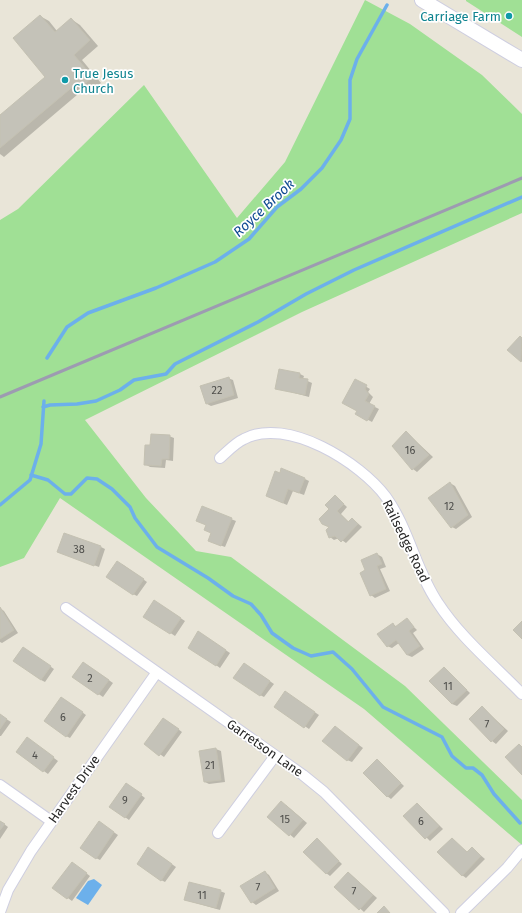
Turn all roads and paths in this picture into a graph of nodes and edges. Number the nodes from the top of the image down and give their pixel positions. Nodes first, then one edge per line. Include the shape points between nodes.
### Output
1 (422, 0) edge
2 (438, 4) edge
3 (522, 60) edge
4 (220, 458) dead end
5 (66, 608) dead end
6 (157, 672) junction
7 (522, 694) edge
8 (275, 756) junction
9 (0, 785) edge
10 (51, 821) junction
11 (218, 833) dead end
12 (522, 850) edge
13 (0, 912) edge
14 (444, 913) edge
15 (461, 913) edge

1 - 2 main road
2 - 3 main road
4 - 7 street, Railsedge Road via 244,439 264,434 285,435 307,441 331,450 349,462 386,497 437,602 452,622
5 - 6 street, Garretson Lane
6 - 8 street, Garretson Lane
6 - 10 street, Harvest Drive
8 - 11 street
8 - 14 street, Garretson Lane via 324,792
9 - 10 street
10 - 13 street, Harvest Drive via 18,873
12 - 15 street

